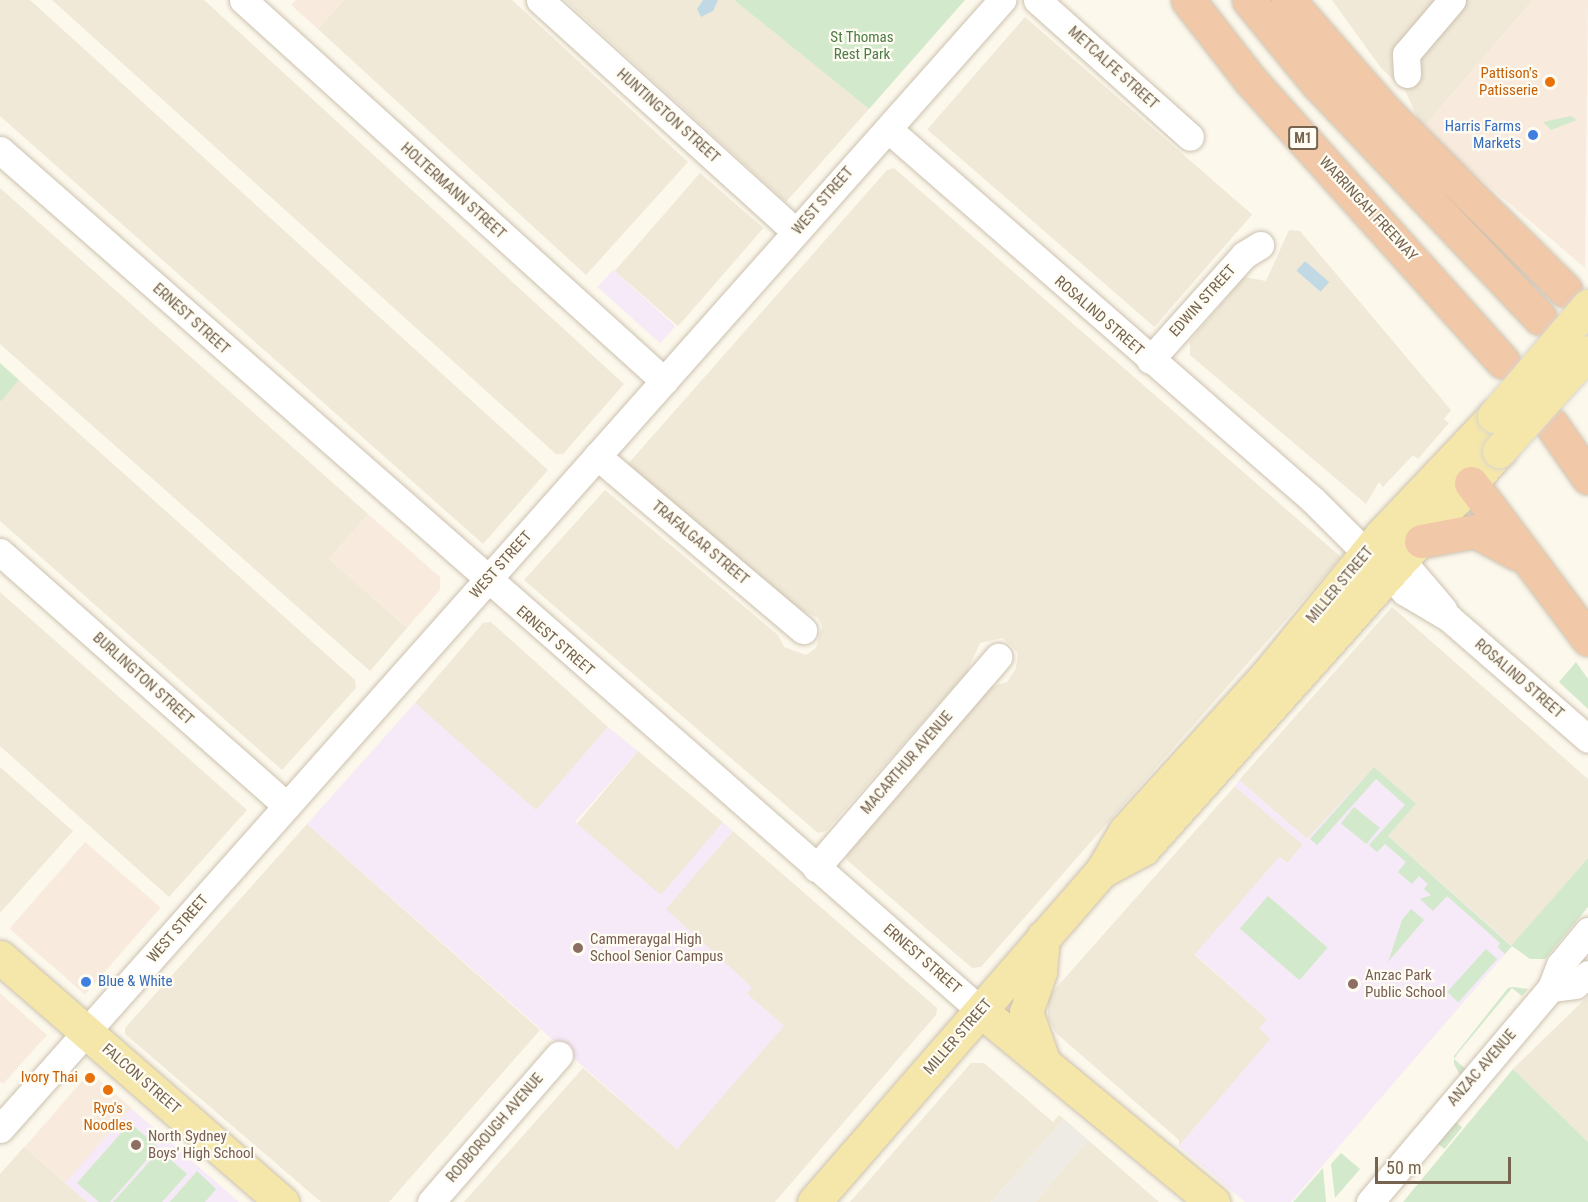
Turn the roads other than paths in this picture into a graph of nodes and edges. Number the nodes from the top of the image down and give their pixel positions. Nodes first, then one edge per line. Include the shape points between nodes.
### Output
1 (243, 0) edge
2 (540, 0) edge
3 (1002, 0) edge
4 (1037, 0) edge
5 (1188, 0) edge
6 (1249, 0) edge
7 (1288, 0) edge
8 (1452, 0) edge
9 (1407, 74) dead end
10 (888, 129) junction
11 (1190, 137) dead end
12 (0, 150) edge
13 (796, 232) junction
14 (1260, 245) dead end
15 (1576, 298) edge
16 (1540, 318) dead end
17 (1588, 352) edge
18 (1150, 360) junction
19 (1503, 362) dead end
20 (664, 381) junction
21 (1551, 424) dead end
22 (1485, 439) junction
23 (597, 456) junction
24 (1588, 477) edge
25 (1471, 483) junction
26 (0, 552) edge
27 (1391, 555) junction
28 (1526, 558) junction
29 (487, 581) junction
30 (803, 630) dead end
31 (1588, 639) edge
32 (998, 657) dead end
33 (1588, 739) edge
34 (287, 806) junction
35 (816, 868) junction
36 (1102, 871) junction
37 (1588, 930) edge
38 (1043, 937) junction
39 (0, 957) edge
40 (1588, 974) edge
41 (1551, 988) junction
42 (981, 1011) junction
43 (87, 1032) junction
44 (559, 1055) dead end
45 (1048, 1067) junction
46 (1116, 1124) junction
47 (0, 1130) edge
48 (282, 1202) edge
49 (431, 1202) edge
50 (814, 1202) edge
51 (1186, 1202) edge
52 (1213, 1202) edge
53 (1370, 1202) edge

1 - 20 street, HOLTERMANN STREET
2 - 13 street, HUNTINGTON STREET
3 - 10 street, WEST STREET
4 - 11 street, METCALFE STREET
5 - 19 highway, WARRINGAH FREEWAY / M1 via 1251,81
6 - 16 highway via 1317,83
7 - 15 highway via 1387,113
8 - 9 street via 1406,54
10 - 13 street, WEST STREET
10 - 18 street, ROSALIND STREET
12 - 29 street, ERNEST STREET
13 - 20 street, WEST STREET
14 - 18 street, EDWIN STREET via 1244,255
15 - 22 main road, MILLER STREET, bridge
17 - 22 main road, MILLER STREET, bridge
18 - 27 street, ROSALIND STREET via 1313,500
20 - 23 street, WEST STREET
21 - 24 highway
22 - 25 main road, MILLER STREET
22 - 27 main road, MILLER STREET via 1421,496
23 - 29 street, WEST STREET
23 - 30 street, TRAFALGAR STREET
25 - 27 main road, MILLER STREET
25 - 28 highway
26 - 34 street, BURLINGTON STREET
27 - 28 highway via 1475,531
27 - 33 street, ROSALIND STREET via 1449,618
27 - 36 main road, MILLER STREET via 1327,602 1125,831
27 - 36 main road, MILLER STREET via 1143,849
28 - 31 highway
29 - 34 street, WEST STREET
29 - 35 street, ERNEST STREET
32 - 35 street, MACARTHUR AVENUE
34 - 43 street, WEST STREET
35 - 42 street, ERNEST STREET
36 - 38 main road, MILLER STREET
37 - 41 street, ANZAC AVENUE via 1560,965
38 - 42 main road, MILLER STREET
38 - 45 main road via 1040,972 1026,1012 1032,1041
39 - 43 main road, FALCON STREET
40 - 41 street via 1575,985
41 - 53 street, ANZAC AVENUE
42 - 45 main road, ERNEST STREET
42 - 50 main road, MILLER STREET
43 - 47 street, WEST STREET
43 - 48 main road, FALCON STREET
44 - 49 street, RODBOROUGH AVENUE
45 - 46 main road, ERNEST STREET
46 - 51 main road, ERNEST STREET via 1134,1152
46 - 52 main road, ERNEST STREET via 1144,1140

